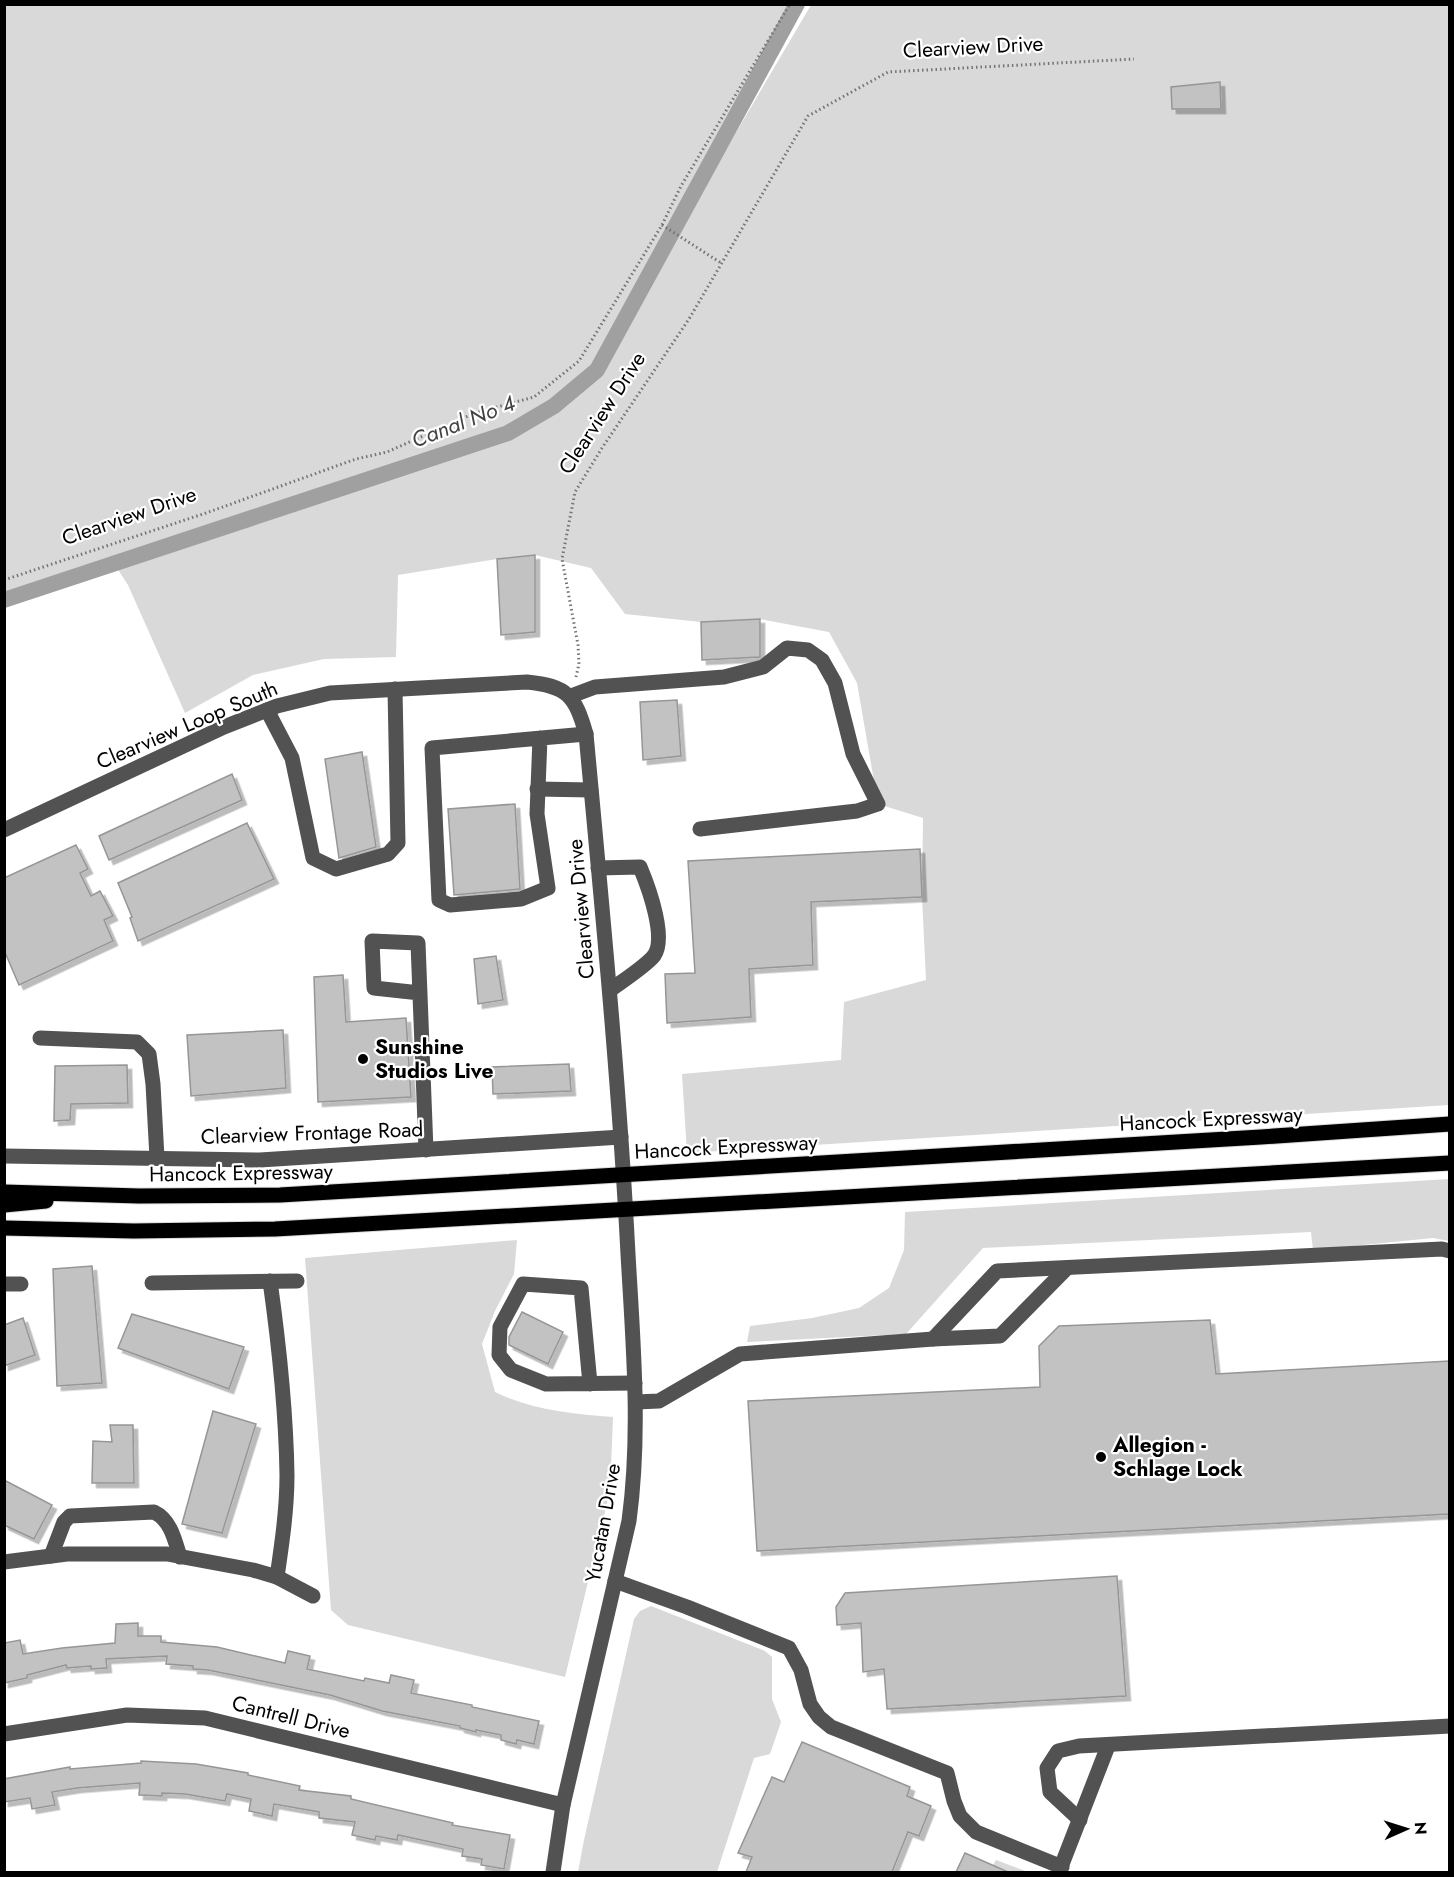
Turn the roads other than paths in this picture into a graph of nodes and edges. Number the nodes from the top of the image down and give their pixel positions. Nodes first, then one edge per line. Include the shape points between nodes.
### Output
1 (395, 689) junction
2 (571, 696) junction
3 (267, 710) junction
4 (586, 734) junction
5 (540, 738) junction
6 (537, 789) junction
7 (591, 790) junction
8 (700, 829) dead end
9 (4, 830) edge
10 (598, 868) junction
11 (610, 990) junction
12 (420, 993) junction
13 (40, 1038) dead end
14 (1449, 1124) edge
15 (621, 1137) junction
16 (426, 1150) junction
17 (4, 1155) edge
18 (157, 1158) junction
19 (1449, 1163) edge
20 (624, 1174) junction
21 (4, 1192) edge
22 (84, 1195) junction
23 (4, 1205) edge
24 (626, 1210) junction
25 (4, 1228) edge
26 (1449, 1251) edge
27 (1066, 1268) junction
28 (270, 1281) junction
29 (297, 1281) dead end
30 (152, 1283) dead end
31 (4, 1284) edge
32 (21, 1284) dead end
33 (933, 1339) junction
34 (635, 1383) junction
35 (590, 1384) junction
36 (636, 1402) junction
37 (51, 1556) junction
38 (180, 1557) junction
39 (4, 1562) edge
40 (277, 1576) junction
41 (615, 1581) junction
42 (313, 1596) dead end
43 (1449, 1726) edge
44 (4, 1734) edge
45 (1108, 1746) junction
46 (563, 1804) junction
47 (1080, 1820) junction
48 (1060, 1870) edge
49 (553, 1872) edge

1 - 2 street, Clearview Loop South via 527,682 560,689
1 - 3 street, Clearview Loop South via 330,693
1 - 3 street via 398,843 388,854 336,869 313,858 292,758
2 - 4 street, Clearview Drive
2 - 8 street via 595,687 724,677 763,667 787,648 808,650 822,660 834,683 853,754 878,804 857,811
3 - 9 street, Clearview Loop South
4 - 5 street
4 - 7 street, Clearview Drive
5 - 6 street
5 - 6 street via 432,748 439,900 450,905 521,899 548,888
6 - 7 street
7 - 10 street, Clearview Drive
10 - 11 street, Clearview Drive
10 - 11 street via 640,867 652,896 659,939 654,957
11 - 15 street, Clearview Drive
12 - 12 street via 418,943 372,941 374,988
12 - 16 street
13 - 18 street via 137,1042 149,1054
14 - 20 main road, Hancock Expressway
15 - 16 street, Clearview Frontage Road
15 - 20 street, Clearview Drive
16 - 18 street, Clearview Frontage Road via 260,1160
17 - 18 street, Clearview Frontage Road
19 - 24 main road
20 - 22 main road, Hancock Expressway via 280,1195
20 - 24 street, Yucatan Drive
21 - 22 main road, Hancock Expressway
22 - 23 main road
24 - 25 main road via 275,1229
24 - 34 street, Yucatan Drive
26 - 27 street
27 - 33 street via 1000,1336
27 - 33 street via 997,1271
28 - 29 street
28 - 30 street
28 - 40 street via 279,1345 287,1476
31 - 32 street
33 - 36 street via 740,1354 659,1401
34 - 35 street
34 - 36 street, Yucatan Drive
35 - 35 street via 546,1384 511,1370 499,1355 500,1327 523,1284 581,1288
36 - 41 street, Yucatan Drive via 635,1479
37 - 38 street
37 - 38 street via 70,1516 154,1512 170,1528
37 - 39 street
38 - 40 street
40 - 42 street
41 - 46 street, Yucatan Drive
41 - 48 street via 789,1647 801,1670 810,1704 831,1727 947,1773 960,1816 976,1832
43 - 45 street
44 - 46 street, Cantrell Drive via 127,1715 205,1718
45 - 47 street
45 - 47 street via 1058,1751 1047,1768 1050,1792
46 - 49 street, Yucatan Drive
47 - 48 street

